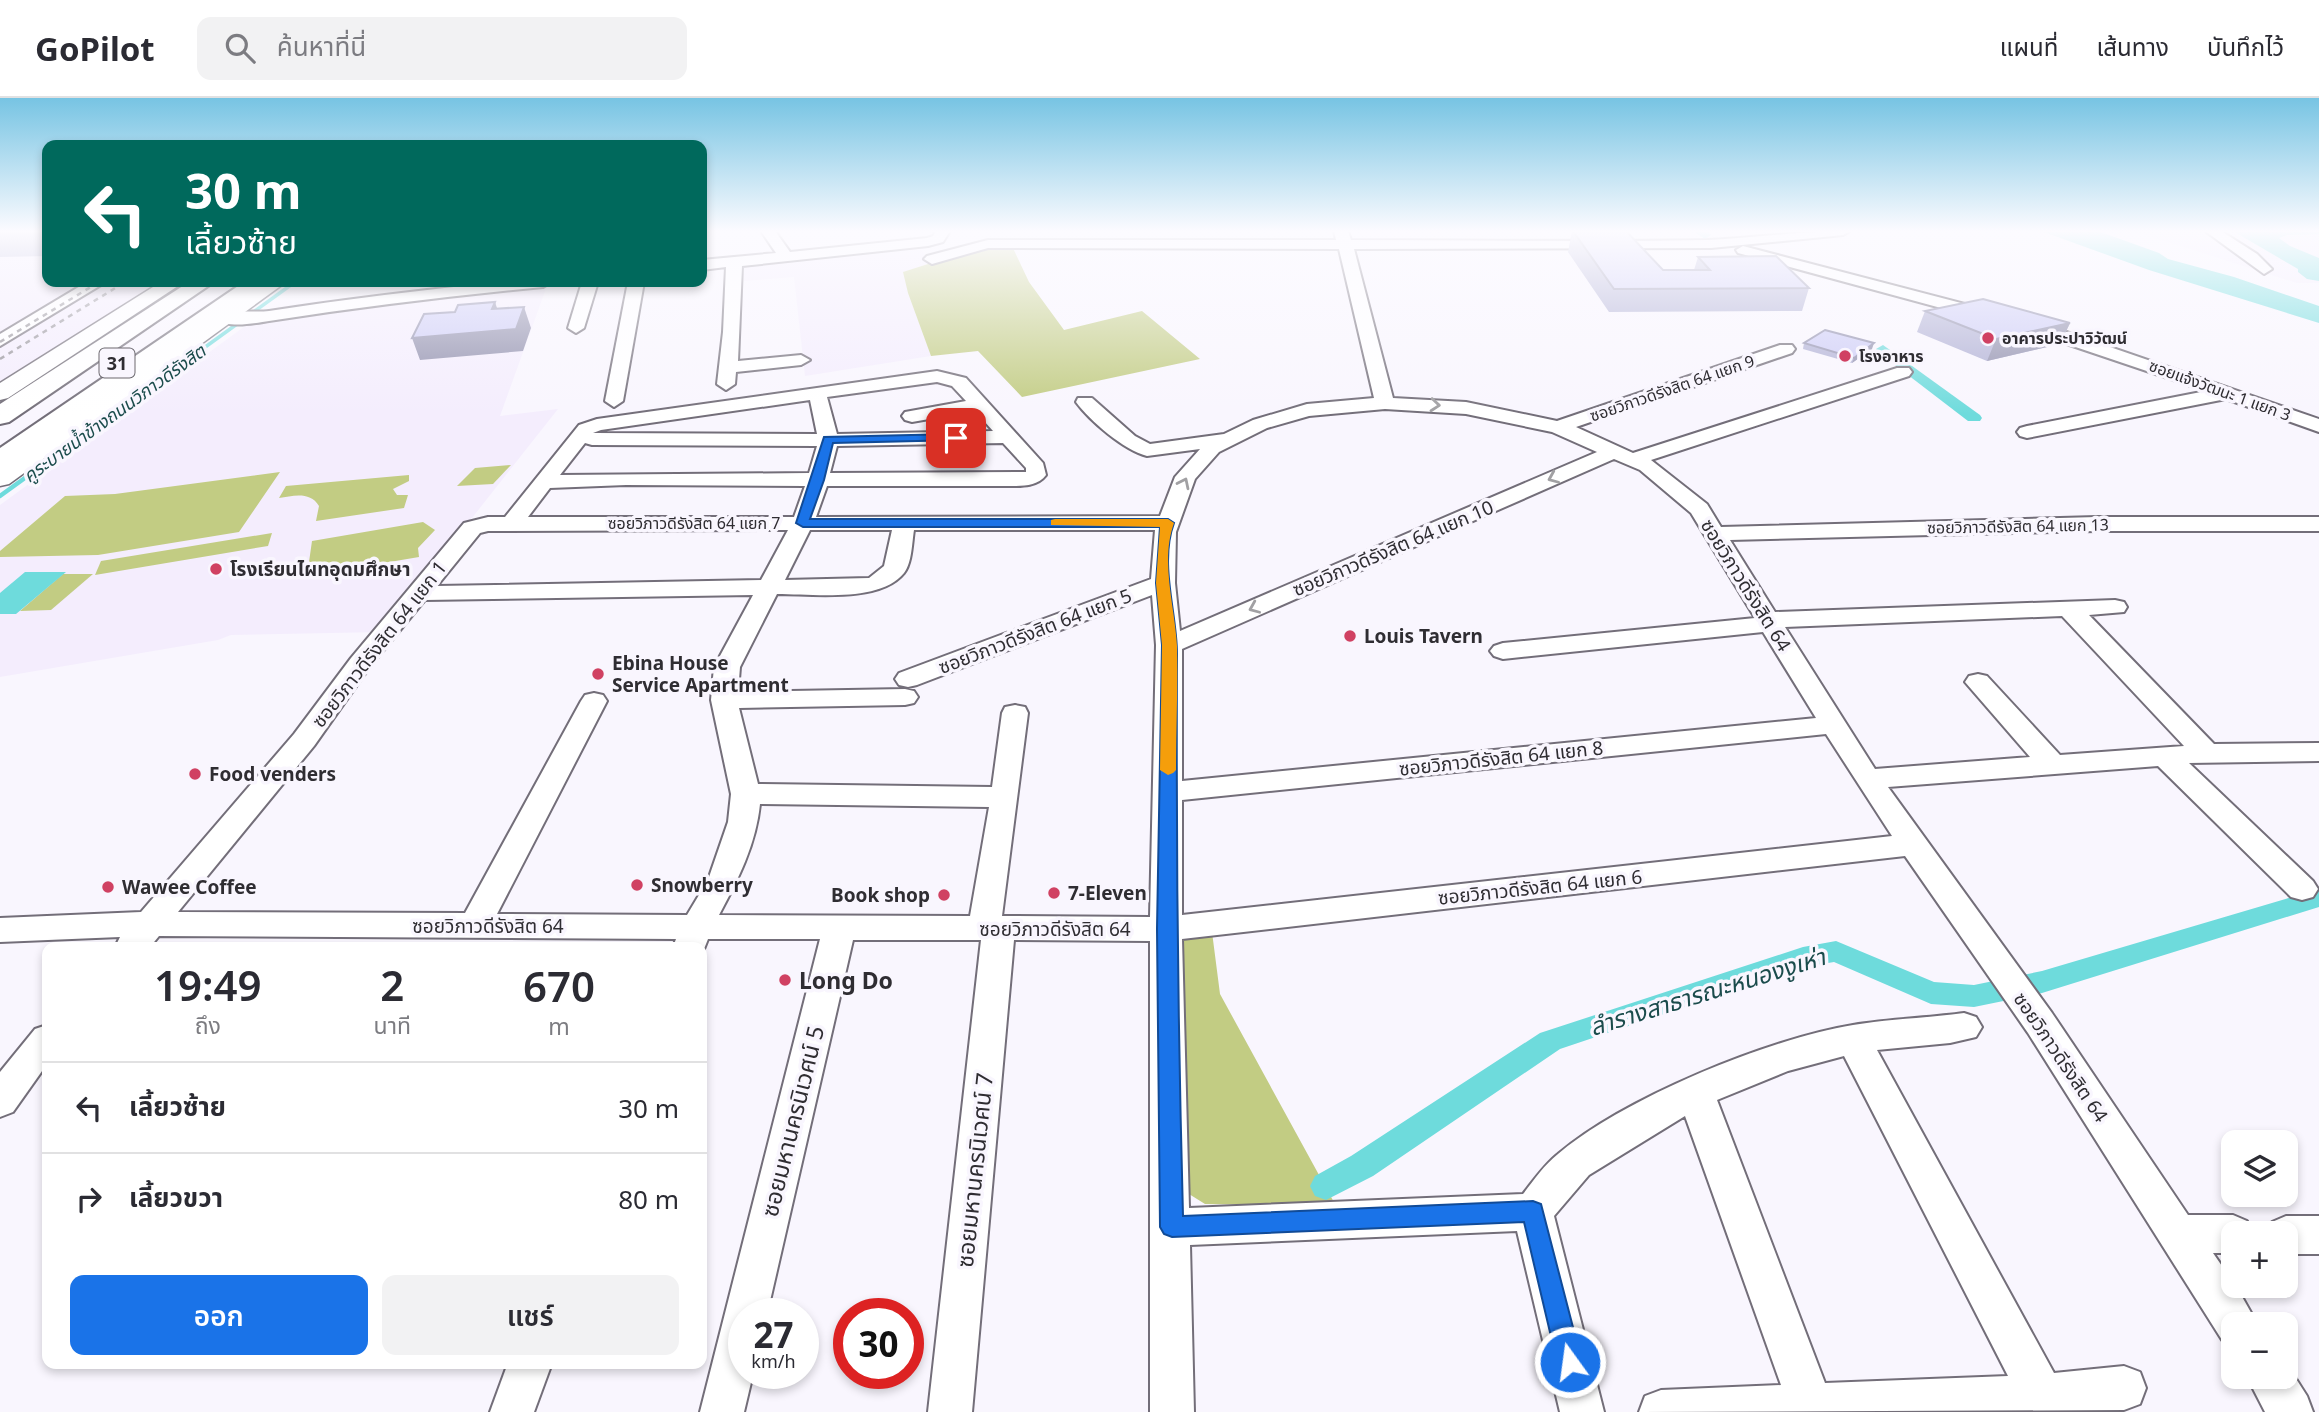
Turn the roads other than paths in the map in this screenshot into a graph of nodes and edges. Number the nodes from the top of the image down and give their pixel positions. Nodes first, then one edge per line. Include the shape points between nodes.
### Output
1 (62, 292) edge
2 (81, 292) edge
3 (158, 292) edge
4 (174, 292) edge
5 (187, 292) edge
6 (204, 292) edge
7 (219, 292) edge
8 (243, 292) edge
9 (266, 292) edge
10 (445, 292) edge
11 (587, 292) edge
12 (635, 292) edge
13 (732, 292) edge
14 (1357, 292) edge
15 (1898, 292) edge
16 (240, 319) junction
17 (576, 328) dead end
18 (0, 329) edge
19 (0, 341) edge
20 (1786, 349) dead end
21 (801, 360) dead end
22 (1903, 372) dead end
23 (815, 392) junction
24 (0, 393) edge
25 (2229, 393) junction
26 (614, 401) dead end
27 (1085, 402) dead end
28 (1385, 402) junction
29 (979, 405) junction
30 (0, 406) edge
31 (0, 416) edge
32 (912, 416) dead end
33 (2319, 426) edge
34 (1558, 427) junction
35 (0, 432) edge
36 (2027, 432) dead end
37 (1007, 437) junction
38 (579, 439) junction
39 (828, 440) junction
40 (1226, 440) junction
41 (0, 444) edge
42 (1625, 455) junction
43 (0, 461) edge
44 (0, 478) edge
45 (818, 480) junction
46 (547, 482) junction
47 (905, 522) junction
48 (512, 523) junction
49 (803, 523) junction
50 (1168, 523) junction
51 (2319, 524) edge
52 (472, 528) joint
53 (1716, 534) junction
54 (1163, 583) junction
55 (767, 588) junction
56 (419, 593) junction
57 (2115, 607) dead end
58 (2069, 609) junction
59 (1768, 622) junction
60 (1170, 645) junction
61 (1503, 651) dead end
62 (1978, 682) dead end
63 (724, 699) junction
64 (594, 701) dead end
65 (1016, 713) dead end
66 (1835, 725) junction
67 (2319, 752) edge
68 (2207, 753) junction
69 (2164, 756) junction
70 (2053, 765) junction
71 (1867, 779) junction
72 (1167, 792) junction
73 (746, 793) junction
74 (1005, 797) junction
75 (1914, 844) junction
76 (2302, 889) dead end
77 (474, 926) junction
78 (839, 928) junction
79 (992, 928) junction
80 (1166, 929) junction
81 (0, 930) edge
82 (142, 935) edge
83 (528, 936) edge
84 (693, 937) edge
85 (1964, 1027) dead end
86 (1853, 1040) junction
87 (42, 1046) edge
88 (1696, 1094) junction
89 (0, 1101) edge
90 (1533, 1212) junction
91 (1172, 1227) junction
92 (2179, 1234) junction
93 (2221, 1234) edge
94 (2298, 1235) edge
95 (2319, 1235) edge
96 (750, 1298) edge
97 (2228, 1312) edge
98 (528, 1369) edge
99 (728, 1387) edge
100 (2124, 1388) dead end
101 (2277, 1389) edge
102 (2043, 1397) junction
103 (1811, 1405) junction
104 (512, 1412) edge
105 (722, 1412) edge
106 (950, 1412) edge
107 (1172, 1412) edge
108 (1582, 1412) edge
109 (1661, 1412) edge
110 (2291, 1412) edge

1 - 18 street
2 - 19 street
3 - 24 main road, 31
4 - 30 highway, 31
5 - 31 highway, 31
6 - 35 highway, 31
7 - 41 highway, 31
8 - 43 highway
9 - 16 main road, 31
10 - 16 street
11 - 17 street
12 - 26 street
13 - 21 street via 727,376
14 - 28 street
15 - 25 street, ซอยแจ้งวัฒนะ 1 แยก 3 via 2043,330
16 - 44 main road, 31
20 - 34 street, ซอยวิภาวดีรังสิต 64 แยก 9
22 - 42 street, ซอยวิภาวดีรังสิต 64 แยก 10
23 - 29 street via 937,376 959,382
23 - 38 street via 605,423 586,429
23 - 39 street
25 - 33 street, ซอยแจ้งวัฒนะ 1 แยก 3
25 - 36 street
27 - 40 street via 1128,440 1147,450
28 -> 34 street, ซอยวิภาวดีรังสิต 64 via 1466,408
28 - 40 street, ซอยวิภาวดีรังสิต 64 via 1307,410
29 - 32 street
29 - 37 street
34 - 42 street, ซอยวิภาวดีรังสิต 64
37 - 39 street
37 - 45 street via 1036,467 1036,475 1028,480
38 - 39 street
38 - 46 street
39 - 45 street
50 -> 40 street, ซอยวิภาวดีรังสิต 64 via 1185,477
42 - 53 street, ซอยวิภาวดีรังสิต 64 via 1647,466 1699,509
42 -> 60 street, ซอยวิภาวดีรังสิต 64 แยก 10
45 - 46 street
45 - 49 street
46 - 48 street
47 - 49 street, ซอยวิภาวดีรังสิต 64 แยก 7
47 - 50 street, ซอยวิภาวดีรังสิต 64 แยก 7
47 - 55 street via 895,569 875,584
48 - 49 street, ซอยวิภาวดีรังสิต 64 แยก 7
48 - 52 street, ซอยวิภาวดีรังสิต 64 แยก 7
49 - 55 street
50 - 54 street, ซอยวิภาวดีรังสิต 64
51 - 53 street, ซอยวิภาวดีรังสิต 64 แยก 13 via 2107,524
52 - 56 street, ซอยวิภาวดีรังสิต 64 แยก 1
53 - 59 street, ซอยวิภาวดีรังสิต 64
54 - 60 street, ซอยวิภาวดีรังสิต 64
54 - 63 street, ซอยวิภาวดีรังสิต 64 แยก 5 via 906,688
55 - 56 street
55 - 63 street via 727,667
56 - 82 street, ซอยวิภาวดีรังสิต 64 แยก 1
57 - 58 street
58 - 59 street
58 - 68 street
59 - 61 street
59 - 66 street, ซอยวิภาวดีรังสิต 64
60 - 72 street, ซอยวิภาวดีรังสิต 64
62 - 70 street
63 - 73 street
64 - 77 street
65 - 74 street, ซอยมหานครนิเวศน์ 7
66 - 71 street, ซอยวิภาวดีรังสิต 64
66 - 72 street, ซอยวิภาวดีรังสิต 64 แยก 8
67 - 68 street
68 - 69 street
69 - 70 street
69 - 76 street
70 - 71 street
71 - 75 street, ซอยวิภาวดีรังสิต 64
72 - 80 street, ซอยวิภาวดีรังสิต 64
73 - 74 street
73 - 84 street via 743,822 723,880
74 - 79 street, ซอยมหานครนิเวศน์ 7
75 - 80 street, ซอยวิภาวดีรังสิต 64 แยก 6
75 - 92 street, ซอยวิภาวดีรังสิต 64
77 - 82 street, ซอยวิภาวดีรังสิต 64
77 - 83 street, ซอยวิภาวดีรังสิต 64
78 - 79 street, ซอยวิภาวดีรังสิต 64
78 - 84 street, ซอยวิภาวดีรังสิต 64
78 - 96 street, ซอยมหานครนิเวศน์ 5
79 - 80 street, ซอยวิภาวดีรังสิต 64
79 - 106 street, ซอยมหานครนิเวศน์ 7
80 - 91 street
81 - 82 street, ซอยวิภาวดีรังสิต 64
83 - 84 street, ซอยวิภาวดีรังสิต 64
85 - 86 street
86 - 88 street via 1778,1058
86 - 102 street
87 - 89 street
88 - 90 street via 1573,1164
88 - 103 street
90 - 91 street
90 - 108 street
91 - 107 street
92 - 93 street
92 - 97 street, ซอยวิภาวดีรังสิต 64
94 - 95 street
98 - 104 street
99 - 105 street
100 - 102 street
101 - 110 street
102 - 103 street
103 - 109 street

